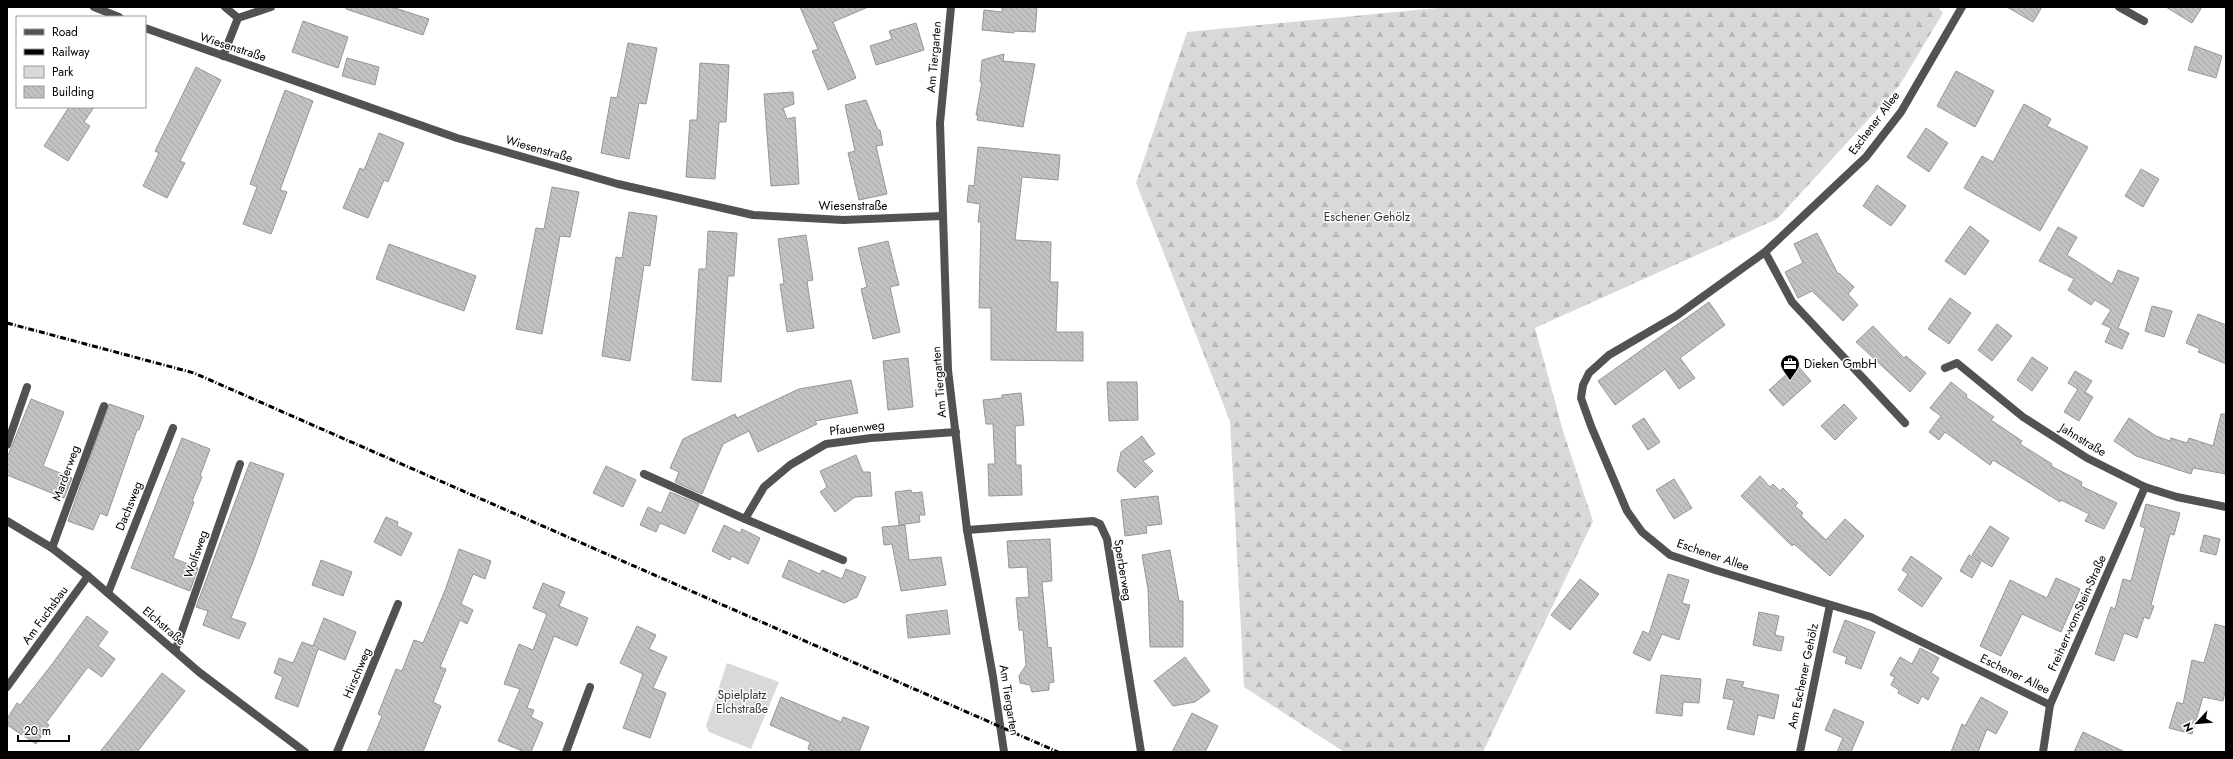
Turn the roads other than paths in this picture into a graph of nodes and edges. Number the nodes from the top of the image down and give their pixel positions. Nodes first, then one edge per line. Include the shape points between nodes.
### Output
1 (94, 7) edge
2 (225, 7) edge
3 (271, 7) edge
4 (951, 7) edge
5 (2119, 7) edge
6 (1958, 9) edge
7 (116, 16) edge
8 (238, 18) junction
9 (2144, 21) dead end
10 (146, 28) edge
11 (223, 56) junction
12 (942, 216) junction
13 (1765, 252) junction
14 (1945, 368) dead end
15 (28, 388) dead end
16 (104, 406) dead end
17 (1905, 423) dead end
18 (173, 428) dead end
19 (956, 432) junction
20 (7, 445) edge
21 (240, 464) dead end
22 (644, 474) dead end
23 (2145, 487) junction
24 (2226, 507) edge
25 (745, 519) junction
26 (7, 521) edge
27 (967, 530) junction
28 (52, 548) junction
29 (843, 560) dead end
30 (88, 576) junction
31 (108, 593) junction
32 (398, 604) dead end
33 (1830, 605) junction
34 (175, 651) junction
35 (7, 687) edge
36 (590, 687) dead end
37 (2050, 705) junction
38 (305, 752) edge
39 (337, 752) edge
40 (566, 752) edge
41 (1004, 752) edge
42 (1141, 752) edge
43 (1800, 752) edge
44 (2043, 752) edge

1 - 7 street
2 - 8 street
3 - 8 street
4 - 12 street, Am Tiergarten via 940,123
5 - 9 street
6 - 13 street, Eschener Allee via 1901,112 1866,157
8 - 11 street
10 - 11 street, Wiesenstraße
11 - 12 street, Wiesenstraße via 457,138 618,184 753,216 843,220
12 - 19 street, Am Tiergarten via 948,370
13 - 17 street via 1792,302
13 - 33 street, Eschener Allee via 1676,316 1609,355 1589,373 1583,385 1581,398 1627,511 1642,532 1670,555
14 - 23 street, Jahnstraße via 1956,363 2023,417 2087,458
15 - 20 street
16 - 28 street, Marderweg
18 - 31 street, Dachsweg
19 - 25 street, Pfauenweg via 826,444 790,465 764,487
19 - 27 street, Am Tiergarten
21 - 34 street, Wolfsweg
22 - 25 street
23 - 24 street, Jahnstraße via 2177,497
23 - 37 street, Freiherr-vom-Stein-Straße
25 - 29 street
26 - 28 street, Elchstraße
27 - 41 street, Am Tiergarten via 994,678
27 - 42 street, Sperberweg via 1093,521 1100,524 1107,540
28 - 30 street, Elchstraße
30 - 31 street, Elchstraße
30 - 35 street, Am Fuchsbau
31 - 34 street, Elchstraße
32 - 39 street, Hirschweg
33 - 37 street, Eschener Allee via 1871,617
33 - 43 street, Am Eschener Gehölz
34 - 38 street, Elchstraße via 245,709
36 - 40 street
37 - 44 street, Freiherr-vom-Stein-Straße

